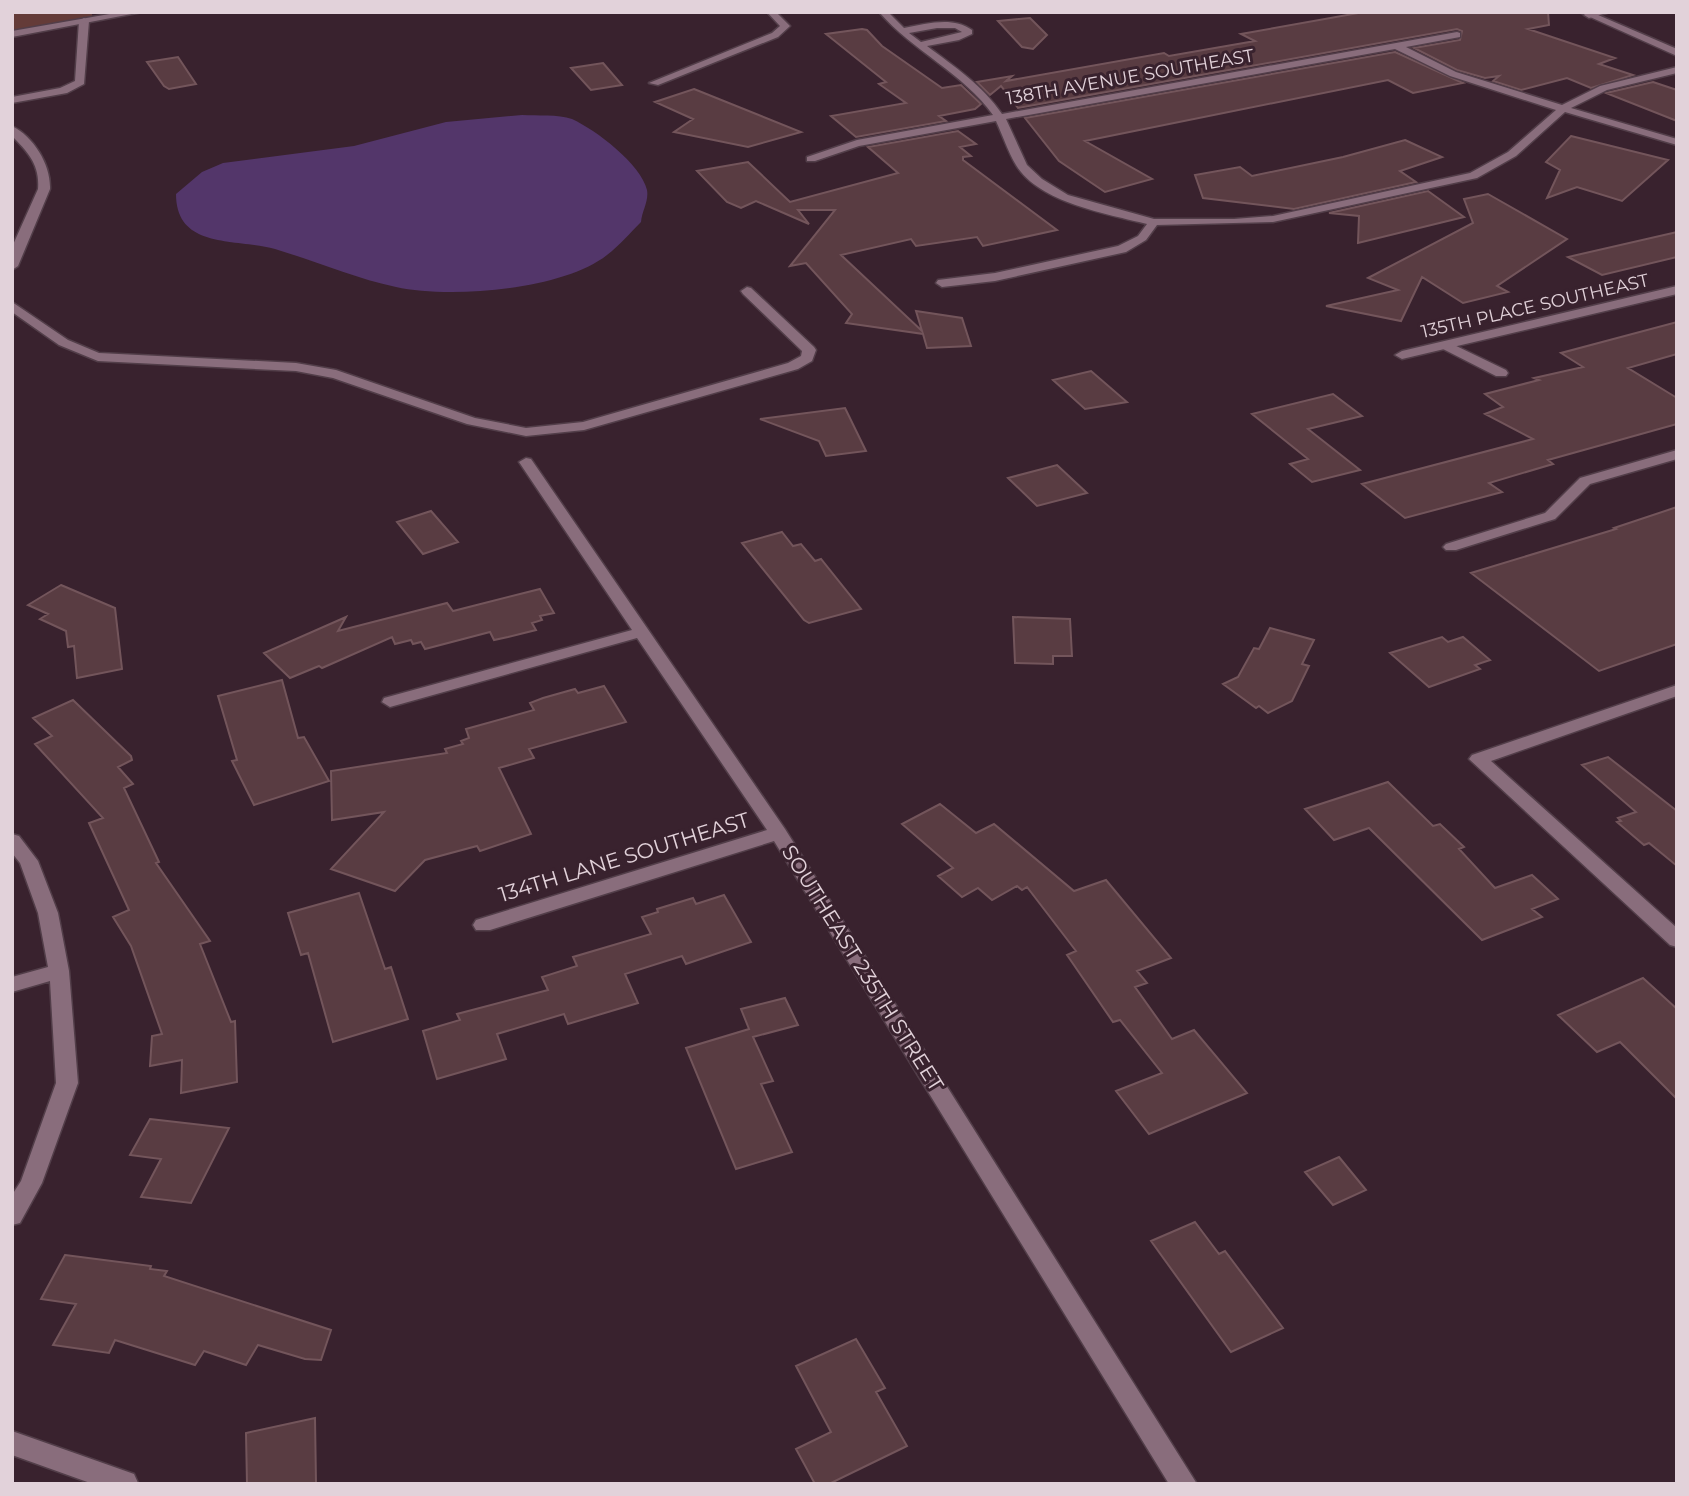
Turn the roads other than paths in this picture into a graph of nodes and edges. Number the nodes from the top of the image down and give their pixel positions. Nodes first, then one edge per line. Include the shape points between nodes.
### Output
1 (138, 12) edge
2 (771, 12) edge
3 (883, 12) edge
4 (1606, 12) edge
5 (1586, 14) edge
6 (84, 21) junction
7 (902, 32) junction
8 (12, 34) edge
9 (1457, 35) dead end
10 (919, 45) junction
11 (1396, 46) junction
12 (1677, 53) edge
13 (1677, 70) edge
14 (653, 83) dead end
15 (12, 100) edge
16 (1563, 108) junction
17 (1000, 118) junction
18 (12, 129) edge
19 (1677, 142) edge
20 (811, 159) dead end
21 (1154, 222) junction
22 (12, 266) edge
23 (942, 283) dead end
24 (1677, 290) edge
25 (747, 291) dead end
26 (12, 306) edge
27 (1448, 346) junction
28 (1402, 355) dead end
29 (1501, 373) dead end
30 (1677, 454) edge
31 (526, 462) dead end
32 (1451, 547) dead end
33 (640, 632) junction
34 (1677, 690) edge
35 (390, 702) dead end
36 (778, 832) junction
37 (12, 841) edge
38 (483, 925) dead end
39 (1677, 940) edge
40 (59, 971) junction
41 (12, 985) edge
42 (12, 1216) edge
43 (12, 1443) edge
44 (125, 1483) edge
45 (1184, 1484) edge

1 - 6 street
2 - 14 street via 785,26 775,35
3 - 7 street
4 - 5 street
5 - 12 street
6 - 8 street
6 - 15 street via 80,82 63,91
7 - 10 street
7 - 10 street via 960,26 969,32
9 - 11 street, 138TH AVENUE SOUTHEAST
10 - 17 street via 964,78
11 - 16 street via 1453,74
11 - 17 street, 138TH AVENUE SOUTHEAST
13 - 16 street via 1607,87
16 - 19 street
16 - 21 street via 1505,161 1473,176 1273,219
17 - 20 street, 138TH AVENUE SOUTHEAST via 857,143
17 - 21 street via 1022,166 1038,181 1065,197
18 - 22 street via 44,166 46,178
21 - 23 street via 1142,238 1122,249 995,277
24 - 27 street, 135TH PLACE SOUTHEAST
25 - 26 street via 809,350 807,358 793,366 584,426 526,432 472,421 336,374 296,367 87,355
27 - 28 street, 135TH PLACE SOUTHEAST
27 - 29 street
30 - 32 street via 1585,481 1563,509 1550,516
31 - 33 street, SOUTHEAST 235TH STREET
33 - 35 street
33 - 36 street, SOUTHEAST 235TH STREET
34 - 39 street via 1478,759
36 - 38 street, 134TH LANE SOUTHEAST
36 - 45 street, SOUTHEAST 235TH STREET
37 - 40 street via 29,861 48,913
40 - 41 street
40 - 42 street via 67,1083 31,1183
43 - 44 street

